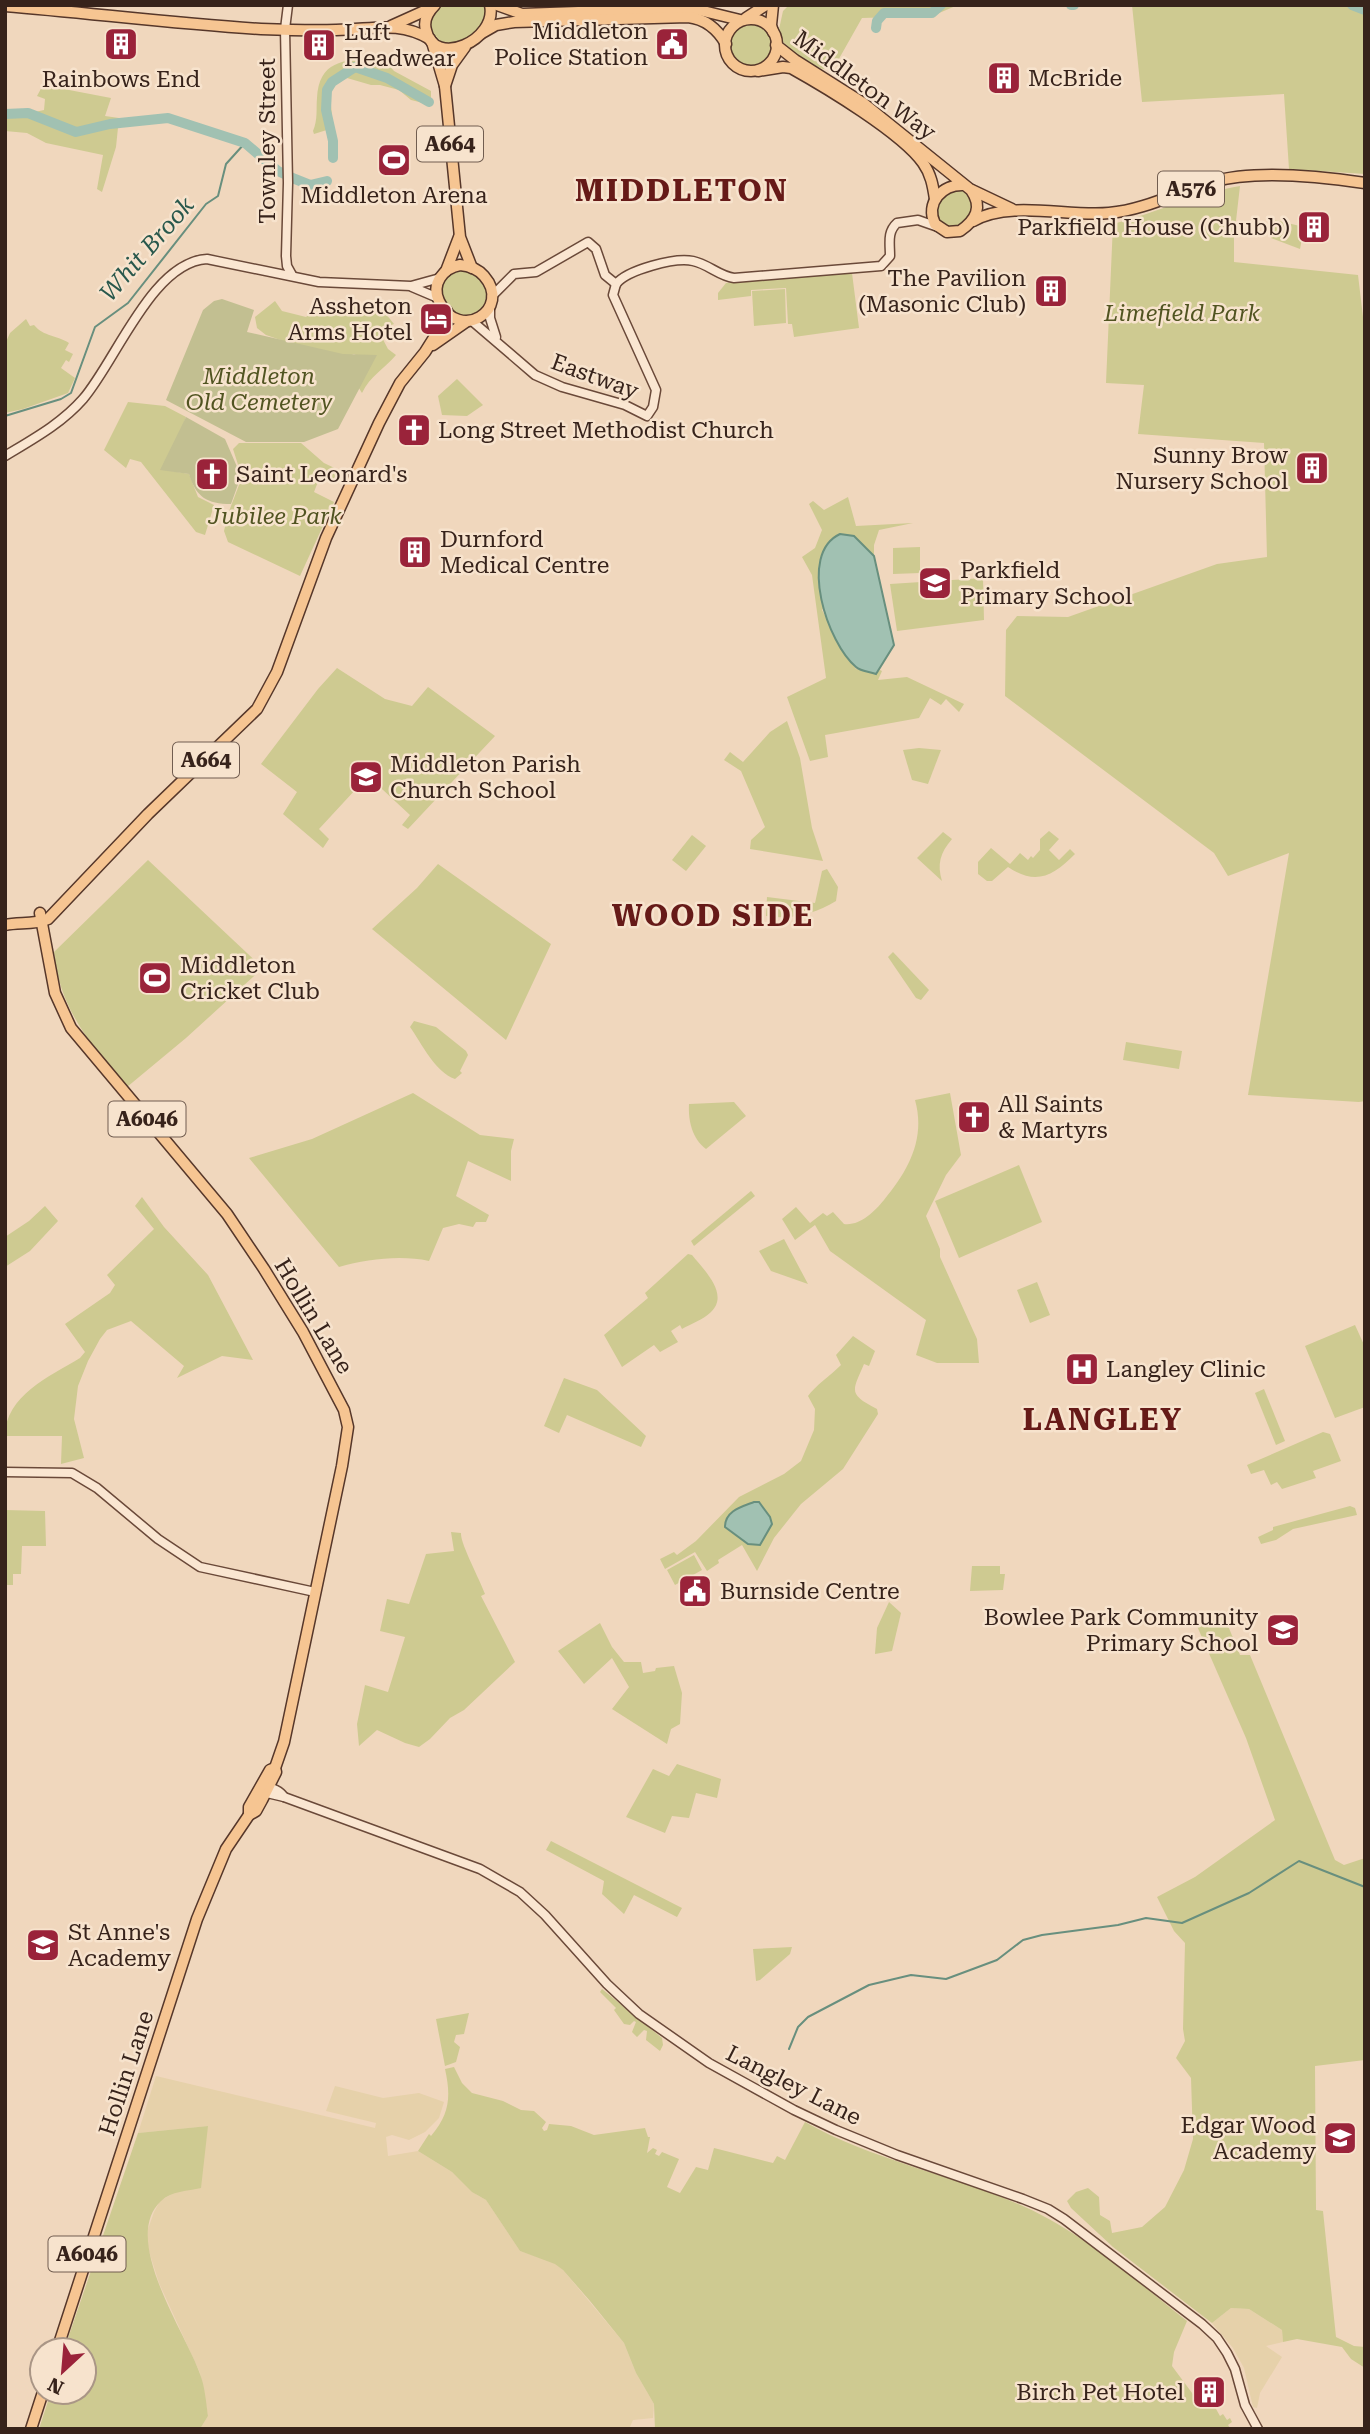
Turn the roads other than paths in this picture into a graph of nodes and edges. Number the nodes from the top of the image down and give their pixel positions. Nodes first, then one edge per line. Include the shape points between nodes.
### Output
1 (288, 5) edge
2 (490, 5) edge
3 (497, 5) edge
4 (766, 5) edge
5 (773, 5) edge
6 (5, 6) edge
7 (434, 6) edge
8 (742, 19) junction
9 (390, 26) junction
10 (285, 29) junction
11 (482, 33) junction
12 (775, 39) junction
13 (472, 40) junction
14 (431, 41) junction
15 (726, 44) junction
16 (758, 71) junction
17 (444, 86) junction
18 (1365, 183) edge
19 (967, 187) junction
20 (933, 203) junction
21 (1020, 211) junction
22 (918, 220) junction
23 (973, 221) junction
24 (938, 227) junction
25 (460, 237) junction
26 (472, 268) junction
27 (292, 275) junction
28 (443, 275) junction
29 (487, 280) junction
30 (505, 281) junction
31 (616, 284) junction
32 (411, 286) junction
33 (492, 296) junction
34 (438, 298) junction
35 (490, 307) junction
36 (447, 312) junction
37 (469, 321) junction
38 (499, 343) junction
39 (425, 352) junction
40 (5, 456) edge
41 (45, 916) junction
42 (5, 925) edge
43 (5, 1472) edge
44 (315, 1592) junction
45 (266, 1789) junction
46 (62, 2336) edge
47 (38, 2406) edge
48 (31, 2429) edge
49 (1258, 2429) edge

1 - 10 street, Townley Street
2 - 11 main road via 490,20
3 - 8 main road via 522,14 691,8
4 - 8 main road
5 - 12 main road
6 - 10 main road
7 - 9 main road
7 - 14 main road, A664 via 425,20
8 - 12 main road via 764,22
8 - 15 main road via 729,31
9 - 10 main road
9 - 14 main road
10 - 27 street, Townley Street via 286,256
11 - 13 main road
11 - 15 main road via 514,22 688,17 713,27
12 - 16 main road via 772,61
12 - 19 main road, Middleton Way / A576 via 794,60 853,95
13 - 14 main road via 453,49
13 - 17 main road via 457,56
14 - 17 main road, A664
15 - 16 main road via 737,66
16 - 20 main road, Middleton Way via 787,68 863,114 915,154 930,175
17 - 25 main road, A664
18 - 21 main road, A576 via 1251,175 1211,182 1120,212
19 - 20 main road via 950,186
19 - 21 main road, A576
19 - 23 main road via 978,205
20 - 22 street
20 - 24 main road via 932,216
21 - 23 main road, A576 via 991,212
22 - 24 street
22 - 31 street via 893,226 890,256 881,266 738,278 682,261 638,270
23 - 24 main road, A576 via 957,232
25 - 26 main road, A664
25 - 28 main road, A664
26 - 28 main road via 460,265
26 - 29 main road
27 - 32 street via 318,282
27 - 40 street via 207,259 189,262 151,294 84,398 56,425
28 - 32 street
28 - 34 main road, A664 via 436,288
29 - 30 street
29 - 33 main road
30 - 31 street via 514,274 536,272 588,242 596,248 605,275
30 - 33 street
31 - 38 street, Eastway via 613,295 656,390 647,416 536,376
32 - 34 street
33 - 35 main road
34 - 36 main road
35 - 37 main road, A664
35 - 38 street
36 - 37 main road
36 - 39 main road, A664
37 - 38 street, Eastway
37 - 39 main road, A664
39 - 41 main road, A664 via 395,393 336,515 281,664 252,715
41 - 42 main road
41 - 44 main road, Hollin Lane / A6046 via 55,993 71,1028 227,1214 303,1332 341,1402 347,1442
43 - 44 street via 72,1474 200,1567
44 - 45 main road, Hollin Lane / A6046 via 284,1742
45 - 46 main road, Hollin Lane / A6046 via 256,1811 226,1849 197,1919
45 - 49 street, Langley Lane via 480,1869 520,1892 639,2014 709,2063 794,2110 1064,2219 1217,2338 1236,2369 1245,2405
47 - 48 main road

